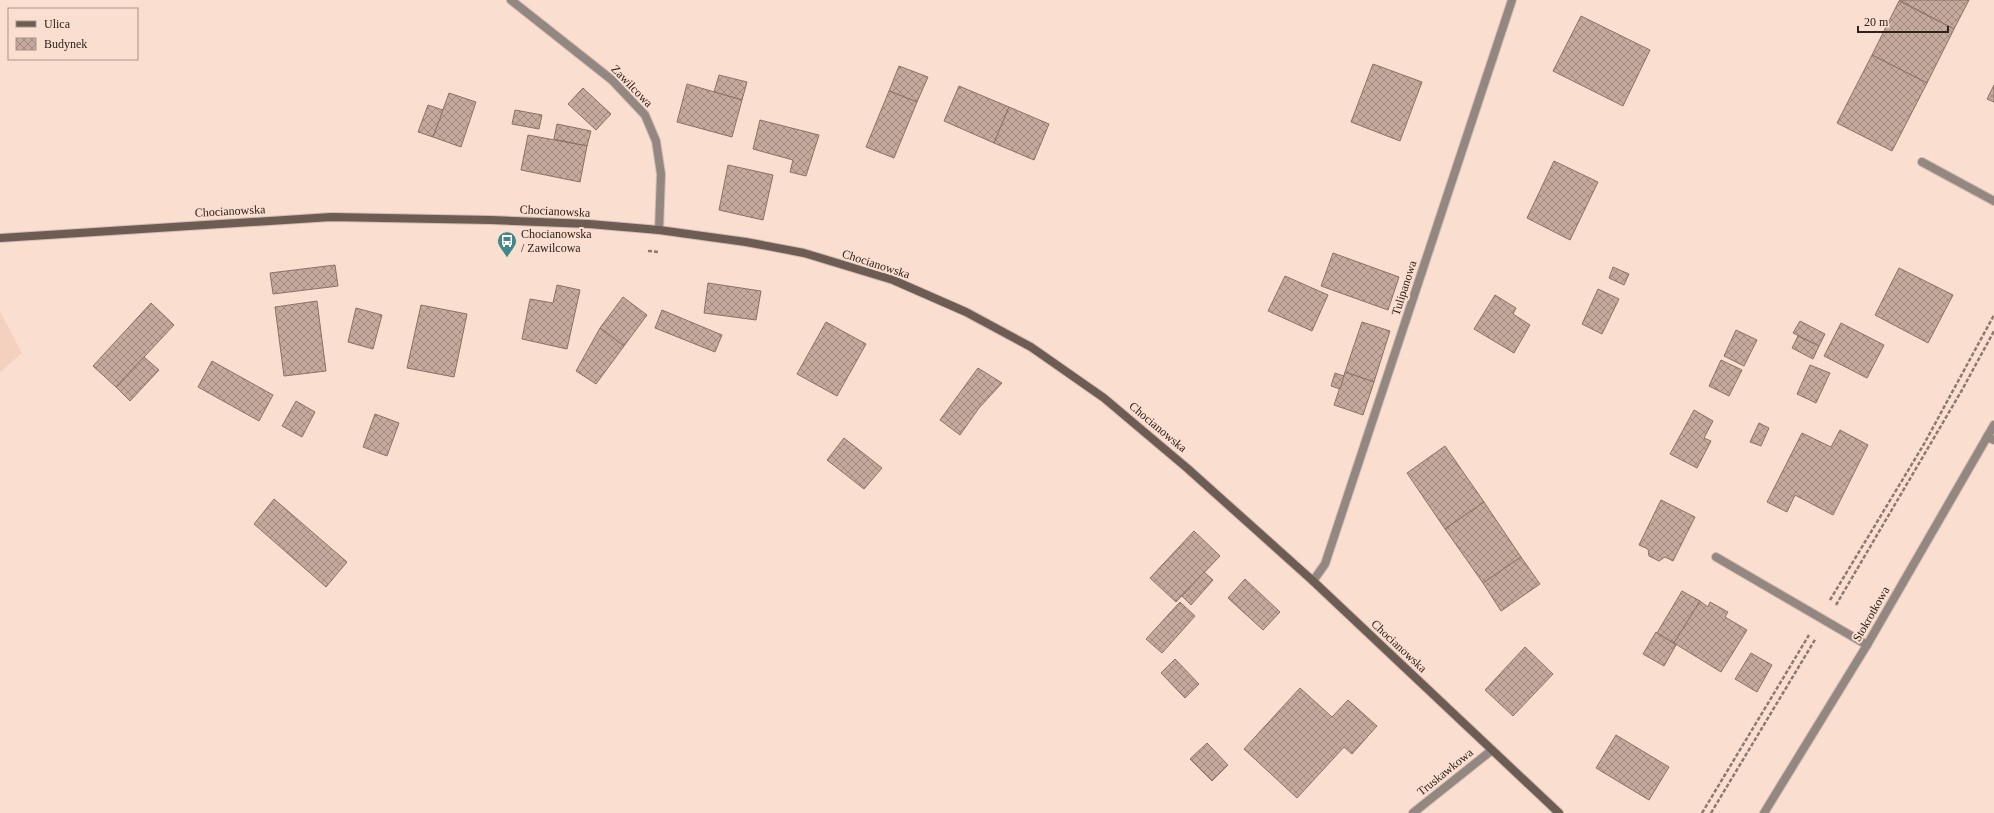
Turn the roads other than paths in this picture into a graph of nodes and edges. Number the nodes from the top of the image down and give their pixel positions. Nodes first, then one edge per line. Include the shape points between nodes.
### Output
1 (511, 0) edge
2 (1512, 0) edge
3 (1922, 162) dead end
4 (1994, 200) edge
5 (659, 230) junction
6 (0, 238) edge
7 (1994, 425) edge
8 (1991, 438) edge
9 (1716, 557) dead end
10 (1312, 581) junction
11 (1867, 645) junction
12 (1492, 750) junction
13 (1413, 813) edge
14 (1558, 813) edge
15 (1764, 813) edge

1 - 5 street, Zawilcowa via 612,80 644,116 656,141 660,174
2 - 10 street, Tulipanowa via 1325,564
3 - 4 street
5 - 6 street, Chocianowska via 491,220 331,217
5 - 10 street, Chocianowska via 804,253 893,280 966,312 1031,347 1104,398 1187,468
7 - 8 street, Stokrotkowa
8 - 11 street, Stokrotkowa
9 - 11 street
10 - 12 street, Chocianowska
11 - 15 street, Stokrotkowa
12 - 13 street, Truskawkowa
12 - 14 street, Chocianowska

